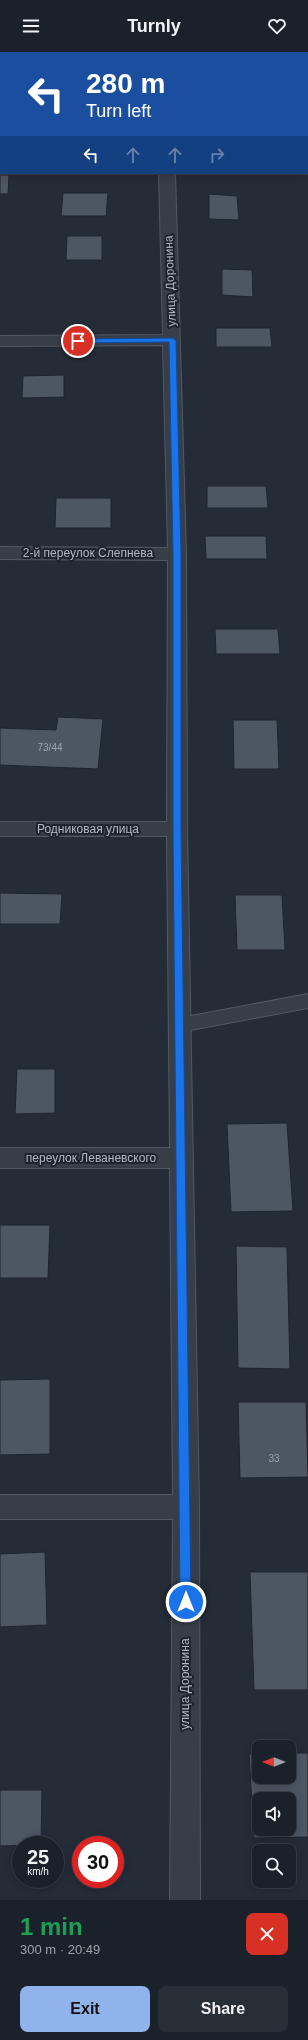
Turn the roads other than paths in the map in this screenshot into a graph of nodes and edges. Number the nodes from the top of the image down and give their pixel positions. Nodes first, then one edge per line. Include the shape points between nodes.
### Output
1 (167, 174) edge
2 (172, 340) junction
3 (0, 341) edge
4 (0, 553) edge
5 (177, 554) junction
6 (0, 829) edge
7 (177, 829) junction
8 (308, 1001) edge
9 (180, 1025) junction
10 (0, 1158) edge
11 (182, 1158) junction
12 (0, 1506) edge
13 (186, 1507) junction
14 (185, 1900) edge

1 - 2 street, улица Доронина
2 - 3 street
2 - 5 street, улица Доронина
4 - 5 street, 2-й переулок Слепнева
5 - 7 street, улица Доронина
6 - 7 street, Родниковая улица
7 - 9 street, улица Доронина
8 - 9 lane
9 - 11 street, улица Доронина
10 - 11 street, переулок Леваневского
11 - 13 street, улица Доронина
12 - 13 street
13 - 14 street, улица Доронина

